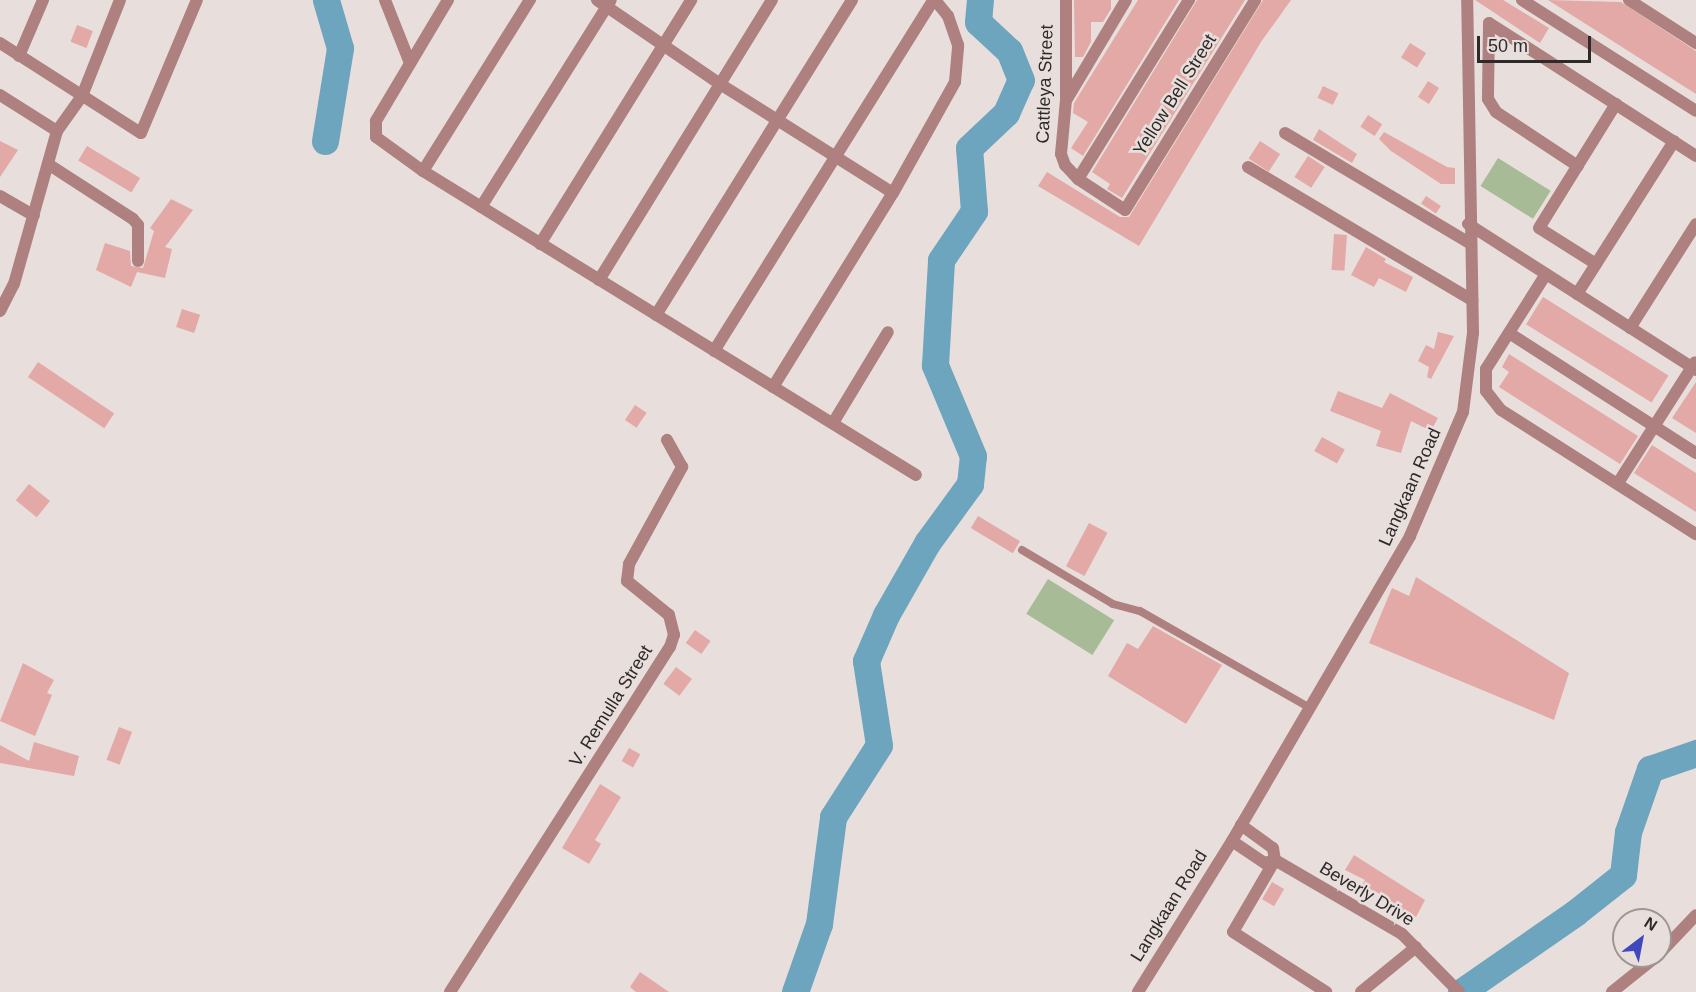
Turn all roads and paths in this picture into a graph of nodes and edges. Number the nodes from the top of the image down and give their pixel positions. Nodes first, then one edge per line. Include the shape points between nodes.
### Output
1 (43, 0) edge
2 (120, 0) edge
3 (197, 0) edge
4 (386, 0) edge
5 (448, 0) edge
6 (530, 0) edge
7 (691, 0) edge
8 (772, 0) edge
9 (852, 0) edge
10 (934, 0) edge
11 (1066, 0) edge
12 (1126, 0) edge
13 (1189, 0) edge
14 (1255, 0) edge
15 (1467, 0) edge
16 (1522, 0) edge
17 (1629, 0) edge
18 (605, 2) edge
19 (1120, 6) edge
20 (0, 43) edge
21 (1696, 43) edge
22 (663, 45) junction
23 (19, 56) junction
24 (410, 63) junction
25 (720, 84) junction
26 (0, 95) edge
27 (82, 96) junction
28 (1066, 100) junction
29 (1616, 104) junction
30 (1696, 111) edge
31 (777, 120) junction
32 (57, 131) junction
33 (1285, 133) dead end
34 (1674, 141) junction
35 (835, 156) junction
36 (1696, 156) edge
37 (48, 164) junction
38 (1578, 166) junction
39 (1248, 167) dead end
40 (423, 171) junction
41 (1078, 179) junction
42 (893, 193) junction
43 (0, 196) edge
44 (481, 207) junction
45 (1125, 210) joint
46 (34, 216) junction
47 (1696, 224) edge
48 (1468, 225) junction
49 (1468, 242) junction
50 (540, 243) junction
51 (138, 261) dead end
52 (1596, 264) junction
53 (1546, 274) junction
54 (599, 280) junction
55 (1576, 294) junction
56 (1473, 300) junction
57 (0, 311) edge
58 (656, 315) junction
59 (1630, 328) junction
60 (888, 332) dead end
61 (1509, 333) junction
62 (714, 351) junction
63 (1695, 366) edge
64 (773, 387) junction
65 (833, 423) junction
66 (1654, 426) junction
67 (667, 440) dead end
68 (1696, 453) edge
69 (916, 475) dead end
70 (1618, 483) junction
71 (1696, 534) edge
72 (1022, 550) dead end
73 (1310, 708) junction
74 (1241, 825) junction
75 (1232, 841) junction
76 (1275, 860) junction
77 (1696, 915) edge
78 (1672, 940) edge
79 (1416, 947) junction
80 (1642, 968) edge
81 (450, 992) edge
82 (1138, 992) edge
83 (1326, 992) edge
84 (1361, 992) edge
85 (1459, 992) edge
86 (1612, 992) edge

1 - 23 street
2 - 27 street
3 - 27 street via 141,134
4 - 24 street
5 - 24 street
6 - 40 street
7 - 22 street
8 - 25 street
9 - 31 street
10 - 35 street
10 - 42 street via 948,16 958,45 955,82
11 - 28 street, Cattleya Street
12 - 19 street
13 - 41 street
14 - 45 street, Yellow Bell Street
15 - 48 street, Langkaan Road
16 - 30 street
17 - 21 street
18 - 22 street
18 - 44 street
19 - 28 street
20 - 23 street
22 - 25 street
22 - 50 street
23 - 27 street
24 - 40 street via 373,129 376,136
25 - 31 street
25 - 54 street
26 - 32 street
27 - 32 street
28 - 41 street, Cattleya Street via 1061,154
29 - 34 street
29 - 38 street
29 - 38 street via 1489,23 1488,99 1496,112
31 - 35 street
31 - 58 street
32 - 37 street
33 - 49 street
34 - 36 street
34 - 52 street
35 - 42 street
35 - 62 street
37 - 46 street
37 - 51 street via 133,219 138,225
38 - 52 street via 1539,228
39 - 56 street
40 - 44 street
41 - 45 street, Cattleya Street
42 - 64 street
43 - 46 street
44 - 50 street
46 - 57 street via 15,284
47 - 59 street
48 - 49 street, Langkaan Road
48 - 53 street
49 - 56 street, Langkaan Road
50 - 54 street
52 - 55 street
53 - 55 street
53 - 61 street
54 - 58 street
55 - 59 street
56 - 73 street, Langkaan Road via 1470,377 1463,412 1410,536
58 - 62 street
59 - 63 street
60 - 65 street
61 - 66 street
61 - 70 street via 1486,369 1486,391 1502,410
62 - 64 street
63 - 66 street
64 - 65 street
65 - 69 street
66 - 68 street
66 - 70 street
67 - 81 street, V. Remulla Street via 682,467 629,564 627,581 669,615 674,635 670,647
70 - 71 street
72 - 73 lane via 1113,604 1140,611
73 - 74 street, Langkaan Road
74 - 75 street, Langkaan Road
74 - 76 street, Beverly Drive via 1273,849
75 - 76 street, Beverly Drive via 1265,863
75 - 82 street, Langkaan Road
76 - 79 street, Beverly Drive via 1402,934
76 - 83 street via 1233,932
77 - 78 street
79 - 84 street
79 - 85 street, Beverly Drive
80 - 86 street

